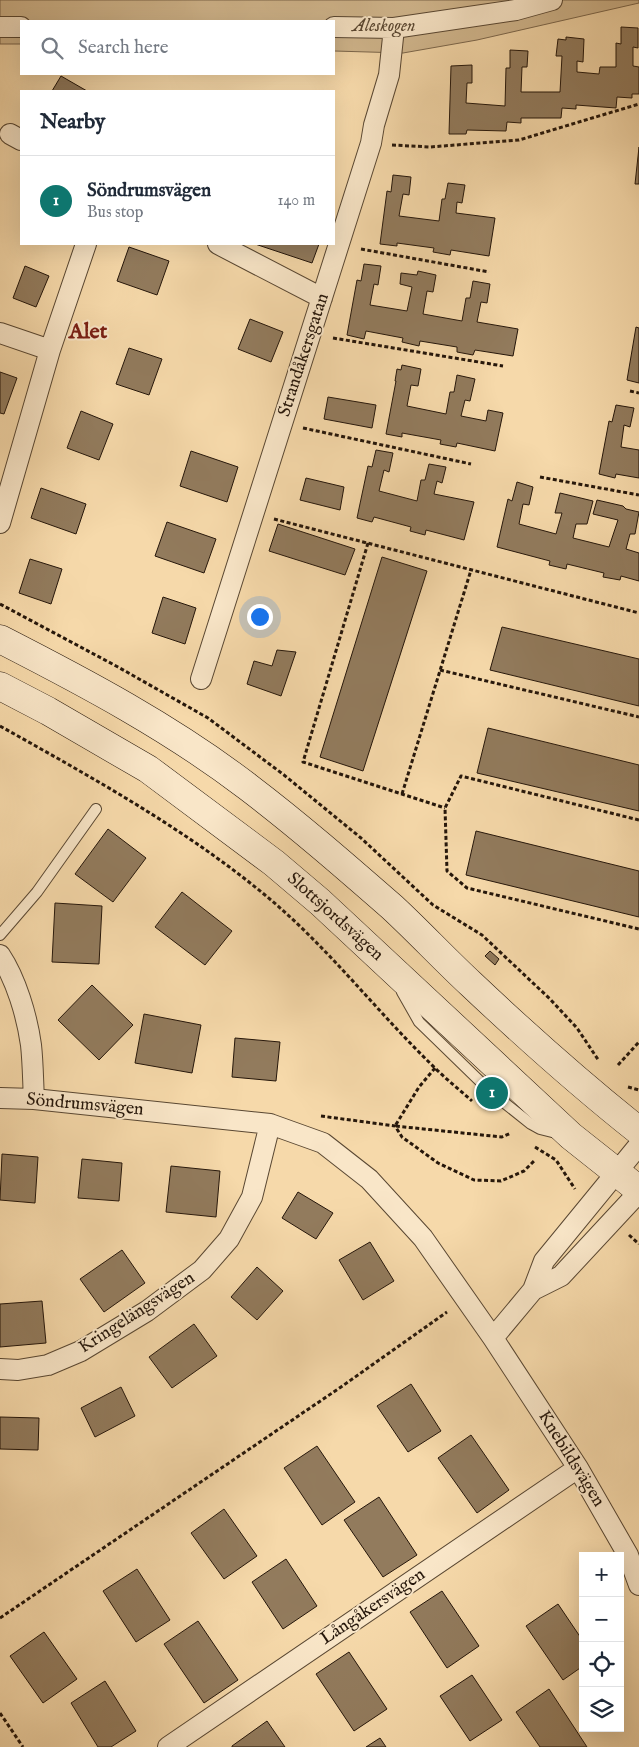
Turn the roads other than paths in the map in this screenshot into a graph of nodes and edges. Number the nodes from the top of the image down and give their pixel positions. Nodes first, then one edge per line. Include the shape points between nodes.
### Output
1 (552, 0) edge
2 (0, 27) edge
3 (20, 27) edge
4 (335, 28) edge
5 (394, 28) junction
6 (86, 245) edge
7 (220, 245) edge
8 (322, 298) junction
9 (0, 333) edge
10 (50, 350) junction
11 (0, 523) edge
12 (0, 639) edge
13 (201, 679) dead end
14 (0, 686) edge
15 (96, 809) dead end
16 (0, 935) edge
17 (0, 955) edge
18 (0, 1098) edge
19 (34, 1100) junction
20 (270, 1124) junction
21 (639, 1132) edge
22 (639, 1145) edge
23 (616, 1173) junction
24 (639, 1191) edge
25 (533, 1290) junction
26 (493, 1338) junction
27 (0, 1369) edge
28 (578, 1468) junction
29 (639, 1585) edge
30 (168, 1747) edge

1 - 5 street via 516,10
2 - 3 street
4 - 5 street
5 - 8 street, Strandåkersgatan via 389,75 371,143
6 - 10 street
7 - 8 street
8 - 13 street, Strandåkersgatan
9 - 10 street
10 - 11 street
12 - 21 main road via 112,698 180,739 248,786 393,908 546,1053
14 - 23 main road, Slottsjordsvägen via 148,769 274,863 571,1136
15 - 16 lane via 37,892
17 - 19 street via 8,967 31,1044
18 - 19 street, Söndrumsvägen
19 - 20 street, Söndrumsvägen
20 - 26 street, Söndrumsvägen via 323,1143 369,1179 423,1238
20 - 27 street, Kringelängsvägen via 252,1198 229,1239 202,1270 147,1311 81,1351 48,1365
22 - 23 street
23 - 24 main road, Slottsjordsvägen
23 - 25 street via 544,1261
24 - 25 street via 561,1276
25 - 26 street
26 - 28 street, Knebildsvägen
28 - 29 street, Knebildsvägen via 628,1555
28 - 30 street, Långåkersvägen

